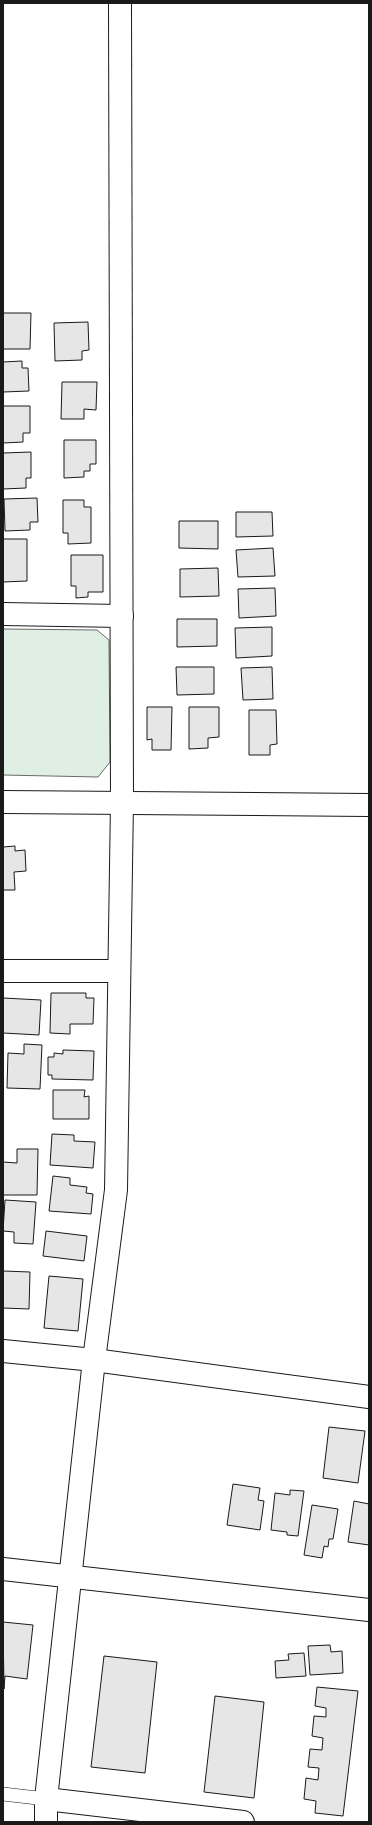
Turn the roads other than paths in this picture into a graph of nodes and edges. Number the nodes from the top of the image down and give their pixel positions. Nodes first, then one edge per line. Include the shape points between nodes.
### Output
1 (120, 3) edge
2 (3, 614) edge
3 (122, 616) junction
4 (3, 802) edge
5 (122, 802) junction
6 (369, 805) edge
7 (3, 971) edge
8 (119, 971) junction
9 (3, 1351) edge
10 (94, 1360) junction
11 (369, 1397) edge
12 (3, 1569) edge
13 (70, 1576) junction
14 (369, 1610) edge
15 (3, 1794) edge
16 (46, 1799) junction
17 (46, 1822) edge
18 (243, 1822) edge

1 - 3 street
2 - 3 street
3 - 5 street
4 - 5 street
5 - 6 street
5 - 8 street
7 - 8 street
8 - 10 street via 116,1190
9 - 10 street
10 - 11 street
10 - 13 street
12 - 13 street
13 - 14 street
13 - 16 street
15 - 16 lane
16 - 17 street
16 - 18 street

